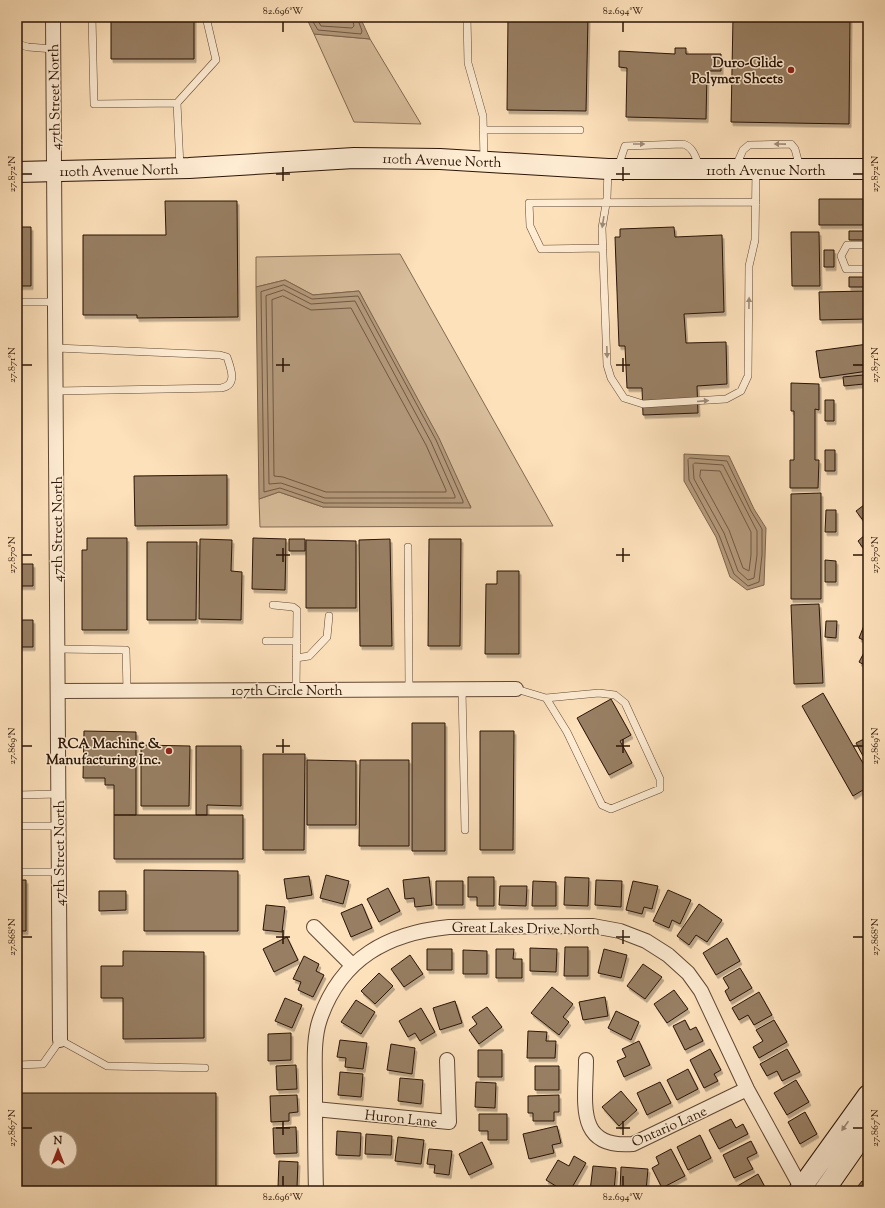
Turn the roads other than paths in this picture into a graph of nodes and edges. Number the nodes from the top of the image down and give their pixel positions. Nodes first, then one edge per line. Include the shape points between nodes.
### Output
1 (53, 17) edge
2 (92, 17) edge
3 (206, 17) edge
4 (467, 17) edge
5 (17, 44) edge
6 (53, 49) junction
7 (177, 103) junction
8 (483, 130) junction
9 (580, 130) dead end
10 (484, 161) junction
11 (180, 169) junction
12 (613, 169) junction
13 (868, 169) edge
14 (735, 170) junction
15 (756, 170) junction
16 (800, 170) junction
17 (54, 171) junction
18 (17, 172) edge
19 (756, 202) junction
20 (606, 203) junction
21 (868, 245) edge
22 (603, 248) junction
23 (868, 269) edge
24 (17, 302) edge
25 (55, 302) junction
26 (56, 348) junction
27 (56, 391) junction
28 (408, 547) dead end
29 (273, 606) dead end
30 (328, 616) dead end
31 (266, 641) dead end
32 (297, 641) junction
33 (58, 649) junction
34 (296, 658) junction
35 (409, 689) junction
36 (462, 689) junction
37 (516, 689) joint
38 (296, 690) junction
39 (59, 691) junction
40 (127, 691) junction
41 (546, 698) junction
42 (59, 794) junction
43 (17, 795) edge
44 (17, 826) edge
45 (59, 826) junction
46 (465, 830) dead end
47 (17, 872) edge
48 (60, 872) junction
49 (314, 927) dead end
50 (352, 965) junction
51 (60, 1040) junction
52 (447, 1060) dead end
53 (586, 1060) dead end
54 (17, 1065) edge
55 (205, 1068) dead end
56 (747, 1089) junction
57 (868, 1095) edge
58 (315, 1109) junction
59 (868, 1128) edge
60 (801, 1190) edge
61 (316, 1191) edge
62 (824, 1191) edge

1 - 6 street, 47th Street North
2 - 7 lane via 94,104
3 - 7 lane via 216,60
4 - 8 lane via 468,63 483,116
5 - 6 lane
6 - 17 street, 47th Street North
7 - 11 lane
8 - 9 lane
8 - 10 lane
10 - 11 street, 110th Avenue North via 354,158
10 - 12 street, 110th Avenue North
11 - 17 street, 110th Avenue North
12 - 14 street, 110th Avenue North
12 - 20 lane
13 - 16 street, 110th Avenue North
14 - 15 street, 110th Avenue North
16 -> 14 lane via 795,149 791,144 752,143 743,150
15 - 16 street, 110th Avenue North
15 - 19 lane
17 - 18 street, 110th Avenue North
17 - 25 street, 47th Street North
19 - 20 lane
22 -> 19 lane via 608,365 611,378 624,398 643,404 726,399 741,391 748,376 749,266 755,240
20 -> 22 lane via 602,228
20 - 22 lane via 529,203 530,226 541,249
21 - 23 lane via 847,245 841,256 846,269
24 - 25 lane
25 - 26 street, 47th Street North
26 - 27 street, 47th Street North
26 - 27 lane via 220,355 227,357 232,375 232,382 228,387 221,388
27 - 33 street, 47th Street North
28 - 35 lane
29 - 32 lane via 293,607 297,610
30 - 34 lane via 327,637 309,656
31 - 32 lane
32 - 34 lane
33 - 39 street, 47th Street North
33 - 40 lane via 126,650
34 - 38 lane
35 - 36 street, 107th Circle North
35 - 38 street, 107th Circle North
36 - 37 street, 107th Circle North
36 - 46 lane
37 - 41 lane
38 - 40 street, 107th Circle North
39 - 40 street, 107th Circle North
39 - 42 street, 47th Street North
41 - 41 lane via 567,732 602,805 611,809 660,789 660,779 625,703 615,695
42 - 43 lane
42 - 45 street, 47th Street North
44 - 45 lane
45 - 48 street, 47th Street North
47 - 48 lane
48 - 51 street, 47th Street North
49 - 50 street
50 - 56 street, Great Lakes Drive North via 376,948 403,935 426,929 593,926 620,931 646,941 668,955 688,973 701,992
50 - 58 street, Great Lakes Drive North via 333,992 320,1020 315,1049
51 - 54 lane via 43,1064
51 - 55 lane via 107,1066
52 - 58 street, Huron Lane via 449,1122
53 - 56 street, Ontario Lane via 586,1113 590,1130 601,1140 616,1146 633,1144
56 - 60 street, Great Lakes Drive North
57 -> 60 street
58 - 61 street, Great Lakes Drive North
59 - 62 street

